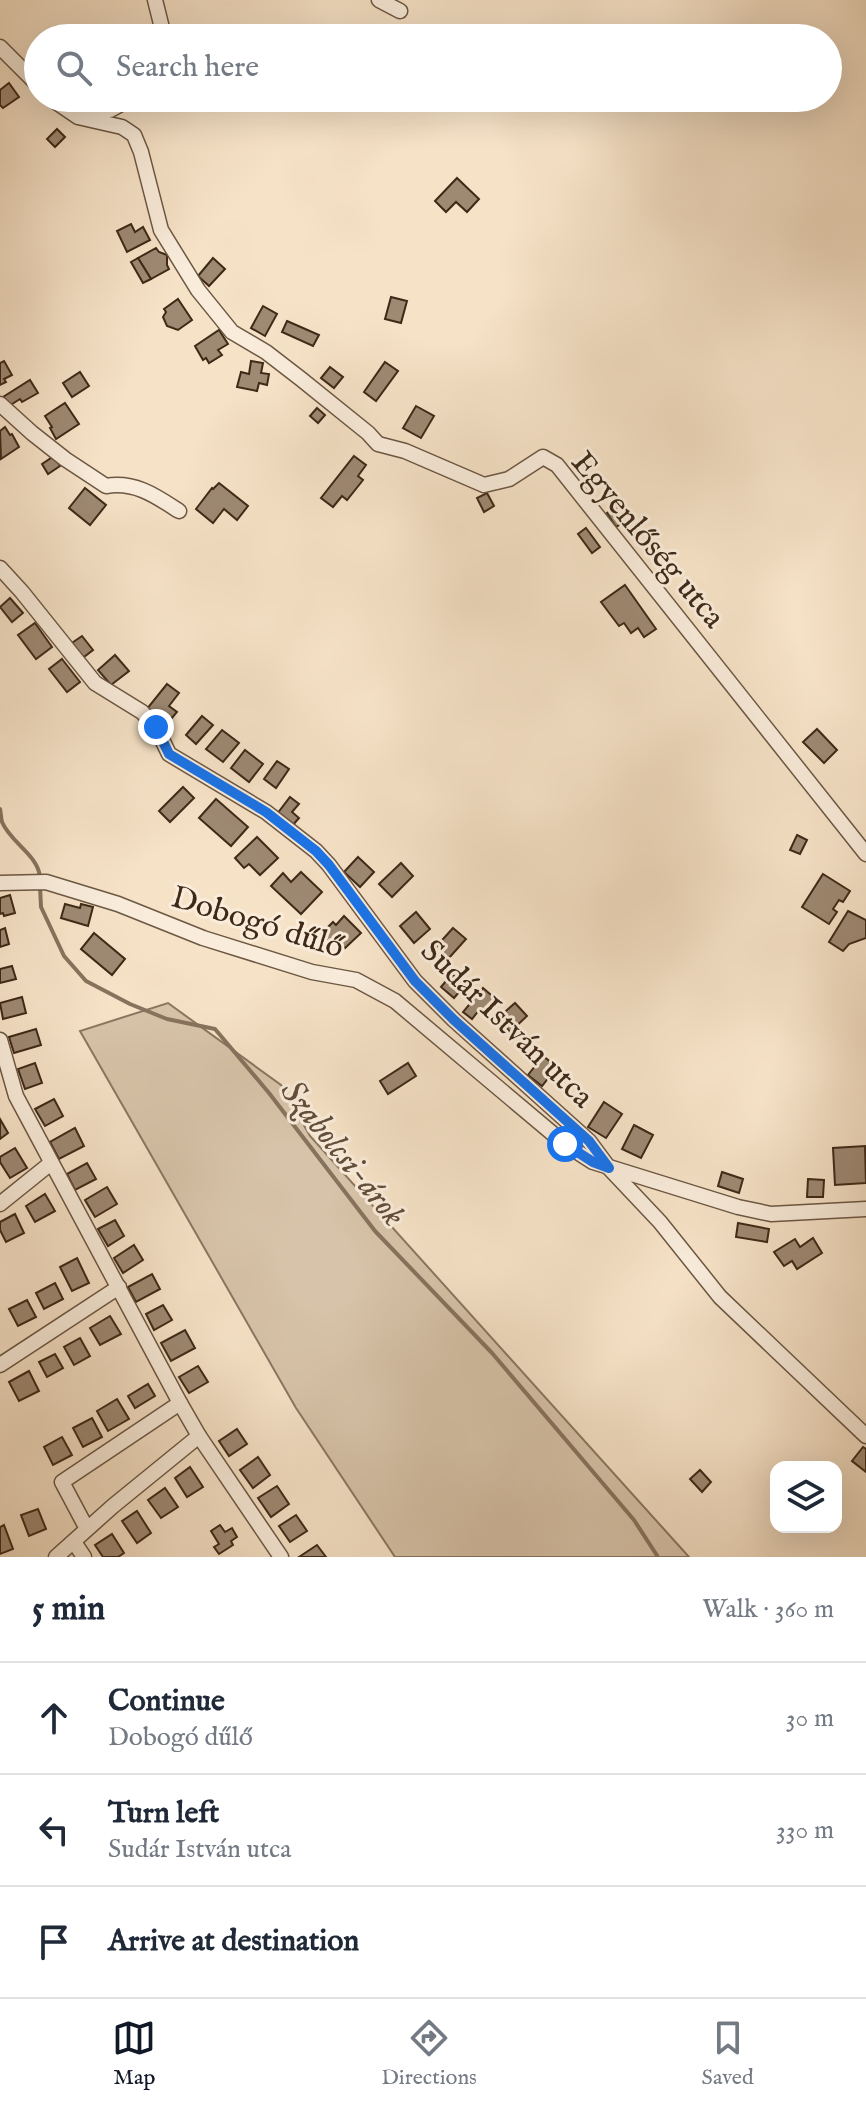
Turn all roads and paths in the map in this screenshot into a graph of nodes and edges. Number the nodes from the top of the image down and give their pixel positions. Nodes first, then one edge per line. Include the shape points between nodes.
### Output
1 (155, 0) edge
2 (379, 0) edge
3 (400, 11) dead end
4 (161, 24) edge
5 (0, 47) edge
6 (24, 71) edge
7 (71, 112) edge
8 (101, 112) edge
9 (78, 117) junction
10 (0, 404) edge
11 (179, 511) dead end
12 (0, 568) edge
13 (866, 854) edge
14 (0, 883) edge
15 (0, 1040) edge
16 (51, 1163) junction
17 (609, 1168) junction
18 (0, 1204) edge
19 (866, 1209) edge
20 (119, 1287) junction
21 (0, 1365) edge
22 (180, 1403) junction
23 (199, 1436) junction
24 (866, 1436) edge
25 (87, 1529) junction
26 (74, 1542) junction
27 (56, 1557) edge
28 (84, 1557) edge
29 (281, 1557) edge

1 - 4 street
2 - 3 street
5 - 6 street
7 - 9 street, Egyenlőség utca
8 - 9 street
9 - 13 street, Egyenlőség utca via 134,135 161,230 232,332 266,352 378,444 484,485 509,479 543,457 557,465
10 - 11 street via 106,486 145,490
12 - 17 street, Sudár István utca via 95,683 156,727 169,754 266,812 316,851 415,981 589,1141
14 - 17 street, Dobogó dűlő via 40,882 312,972 356,980 395,1001 565,1144
15 - 16 street via 16,1096
16 - 18 street
16 - 20 street
17 - 19 street, Dobogó dűlő via 771,1214
17 - 24 street, Sudár István utca via 720,1297
20 - 21 street
20 - 22 street
22 - 23 street
22 - 25 street via 62,1482
23 - 25 street
23 - 29 street
25 - 26 street
26 - 27 street
26 - 28 street

